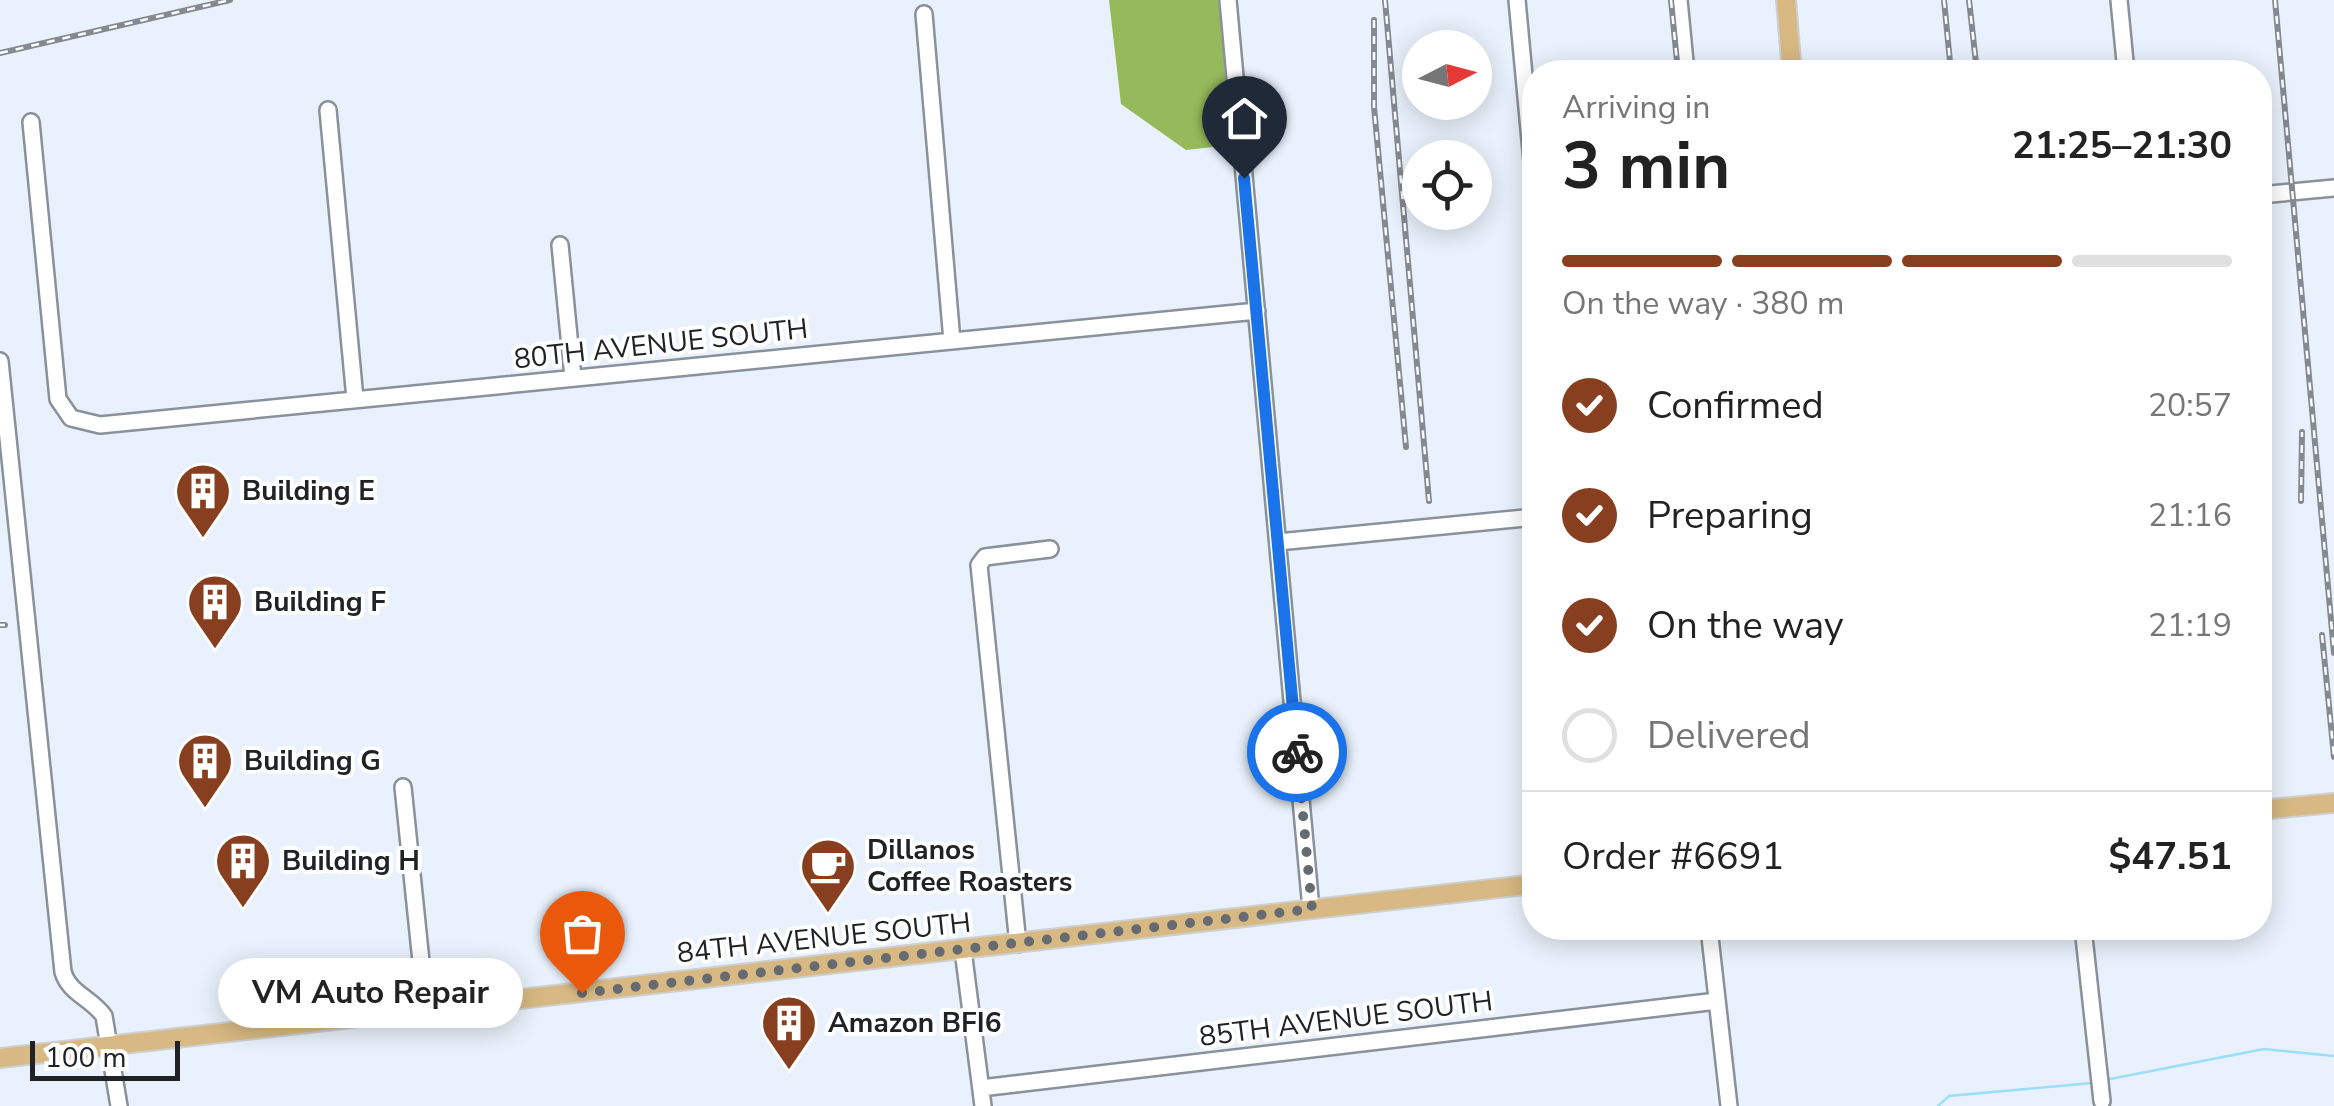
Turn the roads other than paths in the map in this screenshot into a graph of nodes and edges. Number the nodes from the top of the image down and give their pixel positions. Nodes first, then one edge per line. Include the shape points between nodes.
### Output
1 (1228, 0) edge
2 (1517, 0) edge
3 (1680, 0) edge
4 (1786, 0) edge
5 (2119, 0) edge
6 (924, 14) dead end
7 (1523, 60) edge
8 (1685, 60) edge
9 (1791, 60) edge
10 (2125, 60) edge
11 (328, 110) dead end
12 (31, 122) dead end
13 (2334, 188) edge
14 (2272, 194) edge
15 (560, 245) dead end
16 (1257, 311) junction
17 (952, 340) junction
18 (0, 361) edge
19 (573, 377) junction
20 (355, 399) junction
21 (1522, 519) edge
22 (1278, 542) junction
23 (1050, 549) dead end
24 (404, 787) dead end
25 (2334, 803) edge
26 (2272, 809) edge
27 (1522, 885) edge
28 (1312, 909) junction
29 (1710, 940) edge
30 (2084, 940) edge
31 (1018, 944) junction
32 (963, 950) junction
33 (1717, 1000) junction
34 (426, 1010) junction
35 (111, 1046) junction
36 (0, 1058) edge
37 (981, 1088) junction
38 (2102, 1101) dead end
39 (118, 1106) edge
40 (983, 1106) edge
41 (1729, 1106) edge

1 - 16 street
2 - 7 street
3 - 8 street
4 - 9 main road
5 - 10 street
6 - 17 street
11 - 20 street
12 - 20 street, 80TH AVENUE SOUTH via 58,399 72,418 100,426
13 - 14 street
15 - 19 street
16 - 17 street, 80TH AVENUE SOUTH
16 - 22 street
17 - 19 street, 80TH AVENUE SOUTH
18 - 35 street via 63,972 70,987 104,1016
19 - 20 street, 80TH AVENUE SOUTH
21 - 22 street
22 - 28 street
23 - 31 street via 985,557 979,565
24 - 34 street
25 - 26 main road
27 - 28 main road, 84TH AVENUE SOUTH
28 - 31 main road, 84TH AVENUE SOUTH
29 - 33 street
30 - 38 street
31 - 32 main road, 84TH AVENUE SOUTH
32 - 34 main road, 84TH AVENUE SOUTH
32 - 37 street
33 - 37 street, 85TH AVENUE SOUTH
33 - 41 street
34 - 35 main road, 84TH AVENUE SOUTH
35 - 36 main road, 84TH AVENUE SOUTH
35 - 39 street
37 - 40 street

